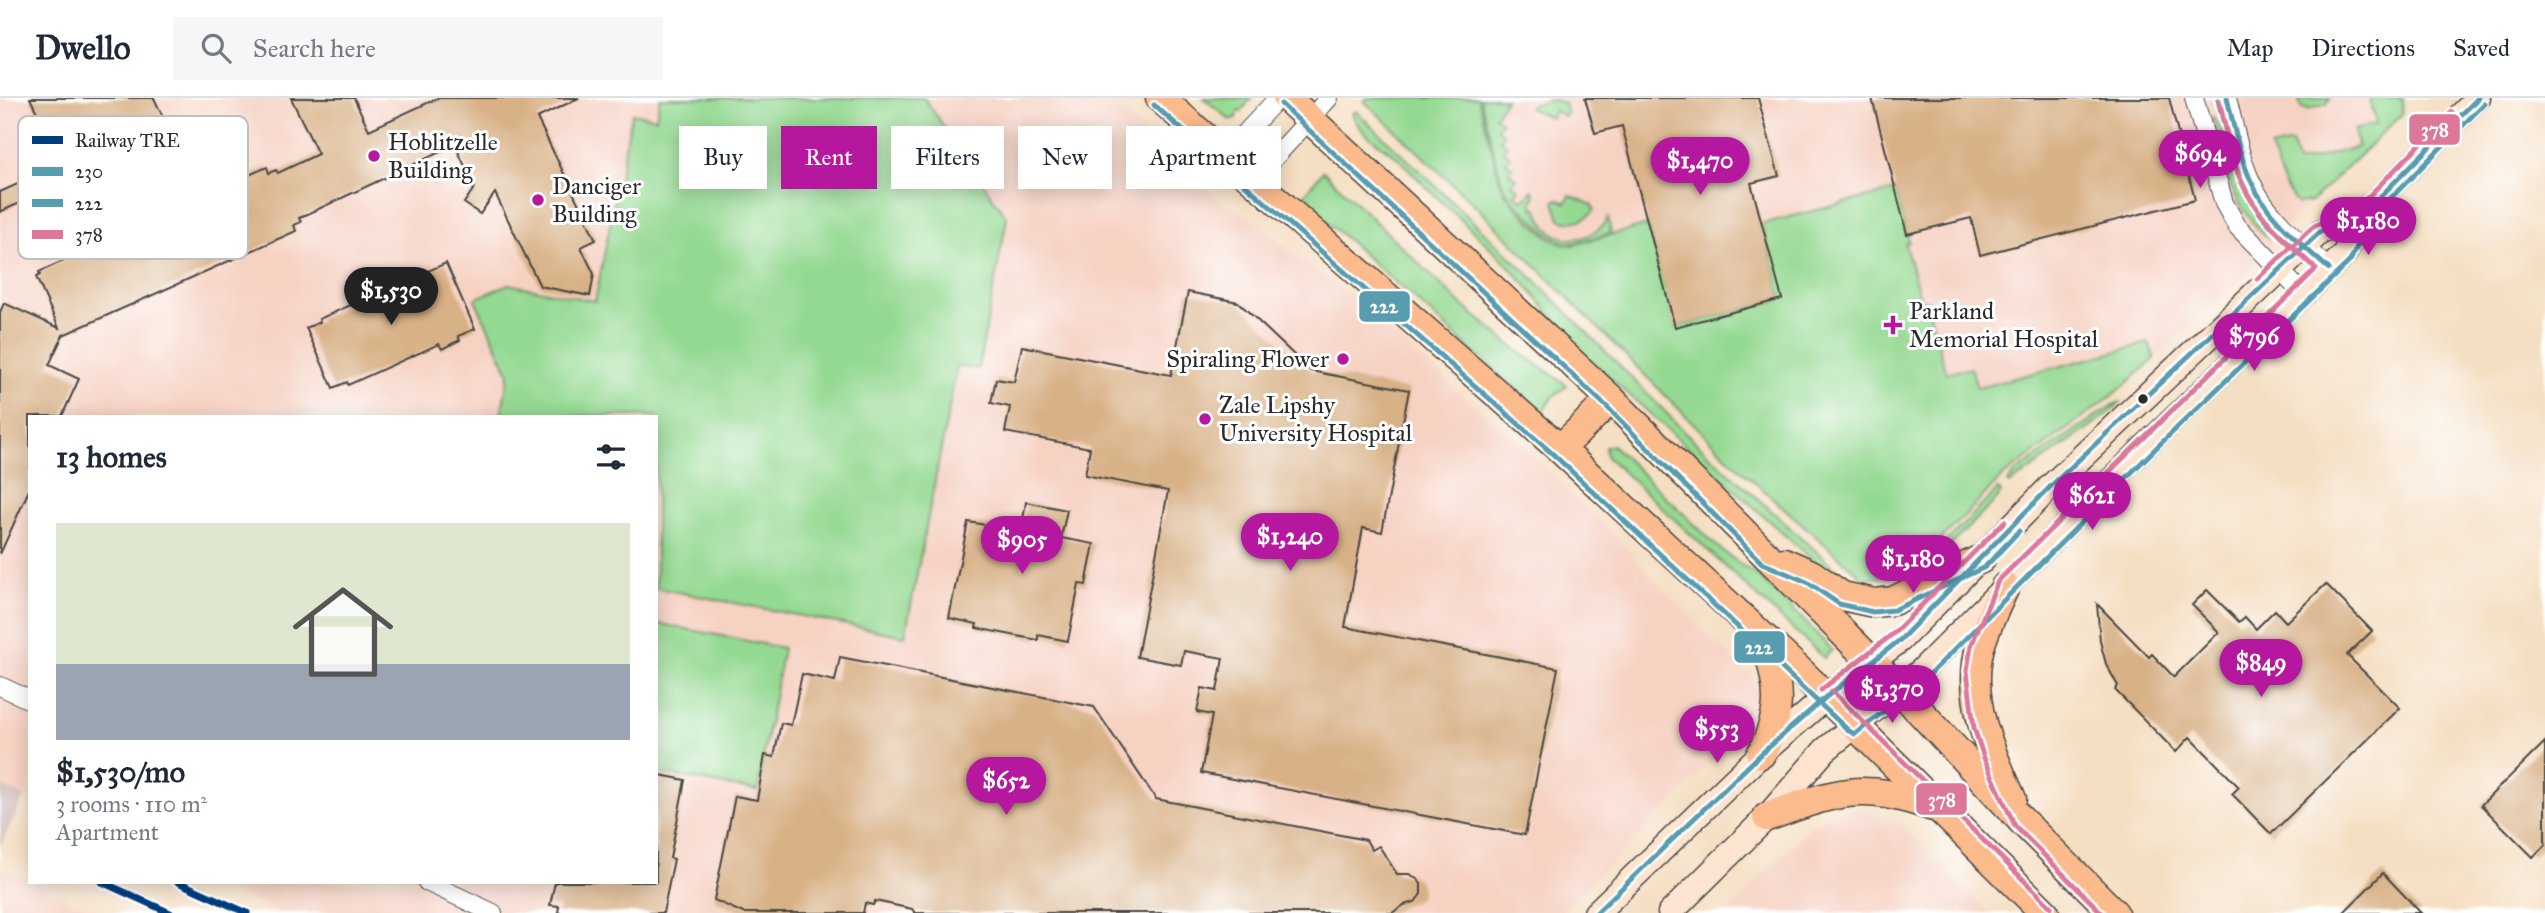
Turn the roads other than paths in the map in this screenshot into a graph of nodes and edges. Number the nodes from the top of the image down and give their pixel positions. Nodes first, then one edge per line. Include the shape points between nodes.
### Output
1 (1160, 98) edge
2 (1278, 98) edge
3 (1287, 98) edge
4 (1329, 98) edge
5 (2194, 98) edge
6 (2227, 98) edge
7 (2478, 98) edge
8 (1310, 119) junction
9 (1191, 126) edge
10 (1252, 126) edge
11 (1281, 151) edge
12 (1262, 189) edge
13 (2364, 213) junction
14 (2305, 246) junction
15 (2329, 269) junction
16 (2279, 270) junction
17 (2303, 294) junction
18 (1611, 399) junction
19 (1560, 449) junction
20 (1766, 555) junction
21 (1981, 559) junction
22 (2005, 587) junction
23 (1766, 640) junction
24 (1871, 661) junction
25 (0, 686) edge
26 (1899, 689) junction
27 (1826, 697) junction
28 (28, 699) edge
29 (1856, 725) junction
30 (1761, 754) junction
31 (1937, 808) junction
32 (1767, 817) junction
33 (2022, 821) junction
34 (431, 884) edge
35 (1608, 909) edge
36 (493, 913) edge
37 (1670, 913) edge
38 (2045, 913) edge
39 (2115, 913) edge

1 - 9 main road
2 - 10 street
3 - 8 main road
4 - 8 street
5 - 16 street via 2224,203 2237,226
6 - 14 street via 2254,189
7 - 13 main road
8 - 11 street
8 - 18 main road
12 - 19 main road
13 - 14 main road via 2320,232
13 - 15 main road via 2344,255
14 - 15 street
14 - 16 main road
15 - 17 main road
16 - 17 street
16 - 21 main road via 2050,486
17 - 22 main road
18 - 19 main road
18 - 20 main road
19 - 23 main road
20 - 21 main road via 1811,574 1842,596 1874,603 1893,601
20 - 24 main road
21 - 24 main road via 1900,640
22 - 26 main road
22 - 33 main road via 1980,647 1977,693 1988,744
23 - 27 main road
23 - 30 main road via 1778,689 1773,730
24 - 26 main road
24 - 27 main road
25 - 28 street
26 - 29 main road
26 - 33 main road
27 - 29 main road
27 - 30 main road
29 - 31 main road
29 - 32 main road via 1825,750
30 - 35 main road
31 - 32 main road via 1906,797 1856,791 1825,796
31 - 38 main road
32 - 37 main road
33 - 39 main road
34 - 36 street

